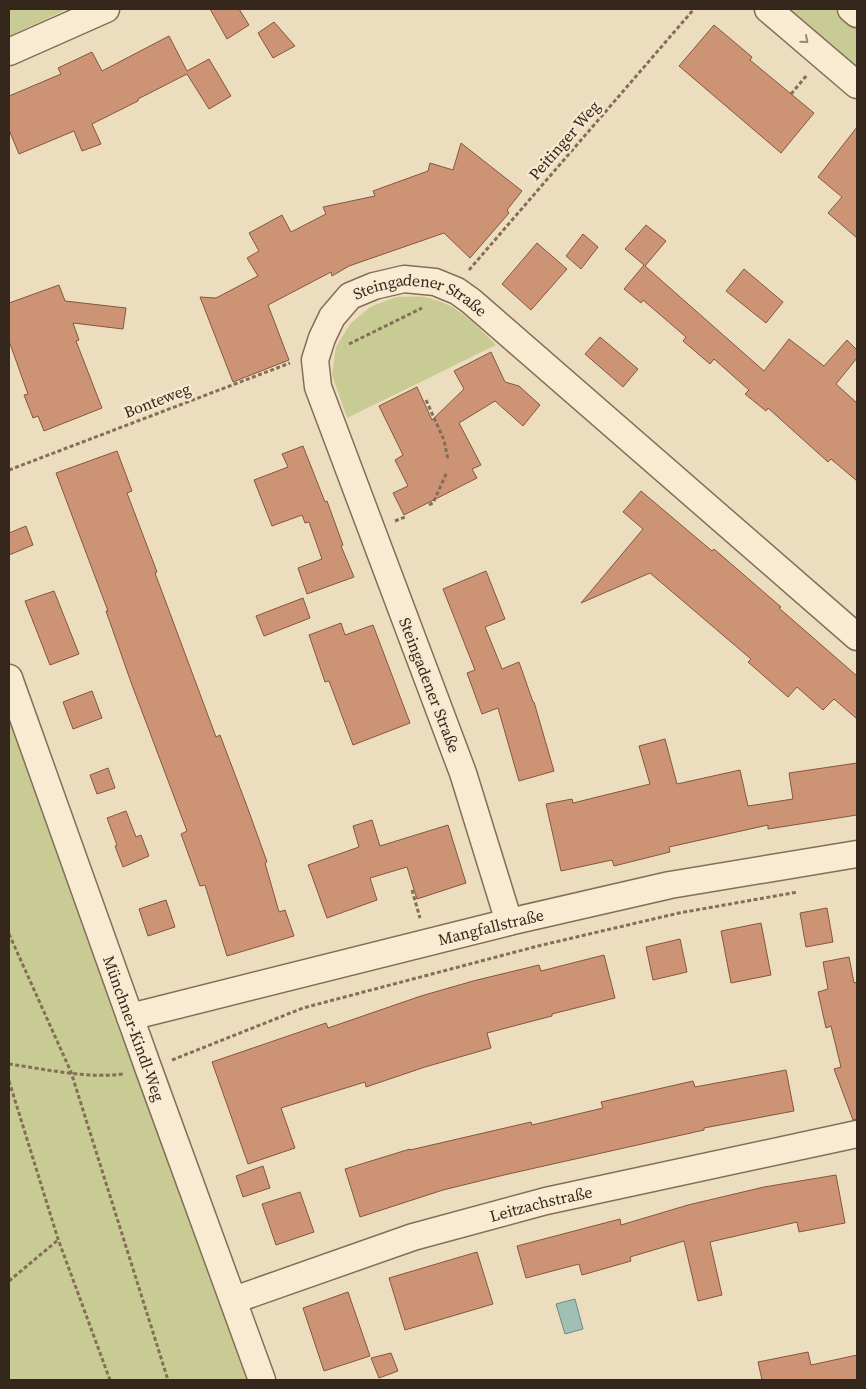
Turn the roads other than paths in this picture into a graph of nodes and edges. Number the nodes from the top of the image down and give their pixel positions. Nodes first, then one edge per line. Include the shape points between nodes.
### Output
1 (106, 9) edge
2 (768, 9) edge
3 (851, 9) edge
4 (857, 14) edge
5 (9, 52) edge
6 (857, 85) edge
7 (857, 637) edge
8 (9, 678) edge
9 (857, 854) edge
10 (509, 922) junction
11 (130, 1017) junction
12 (857, 1134) edge
13 (234, 1300) junction
14 (262, 1380) edge

1 - 5 street
2 -> 6 street
3 - 4 street
7 - 10 street, Steingadener Straße via 458,291 435,282 404,279 350,296 332,317 322,338 316,360 318,387 463,773
8 - 11 street, Münchner-Kindl-Weg
9 - 10 street, Mangfallstraße via 670,884
10 - 11 street, Mangfallstraße
11 - 13 street, Münchner-Kindl-Weg
12 - 13 street, Leitzachstraße via 546,1201 413,1238
13 - 14 street, Münchner-Kindl-Weg

